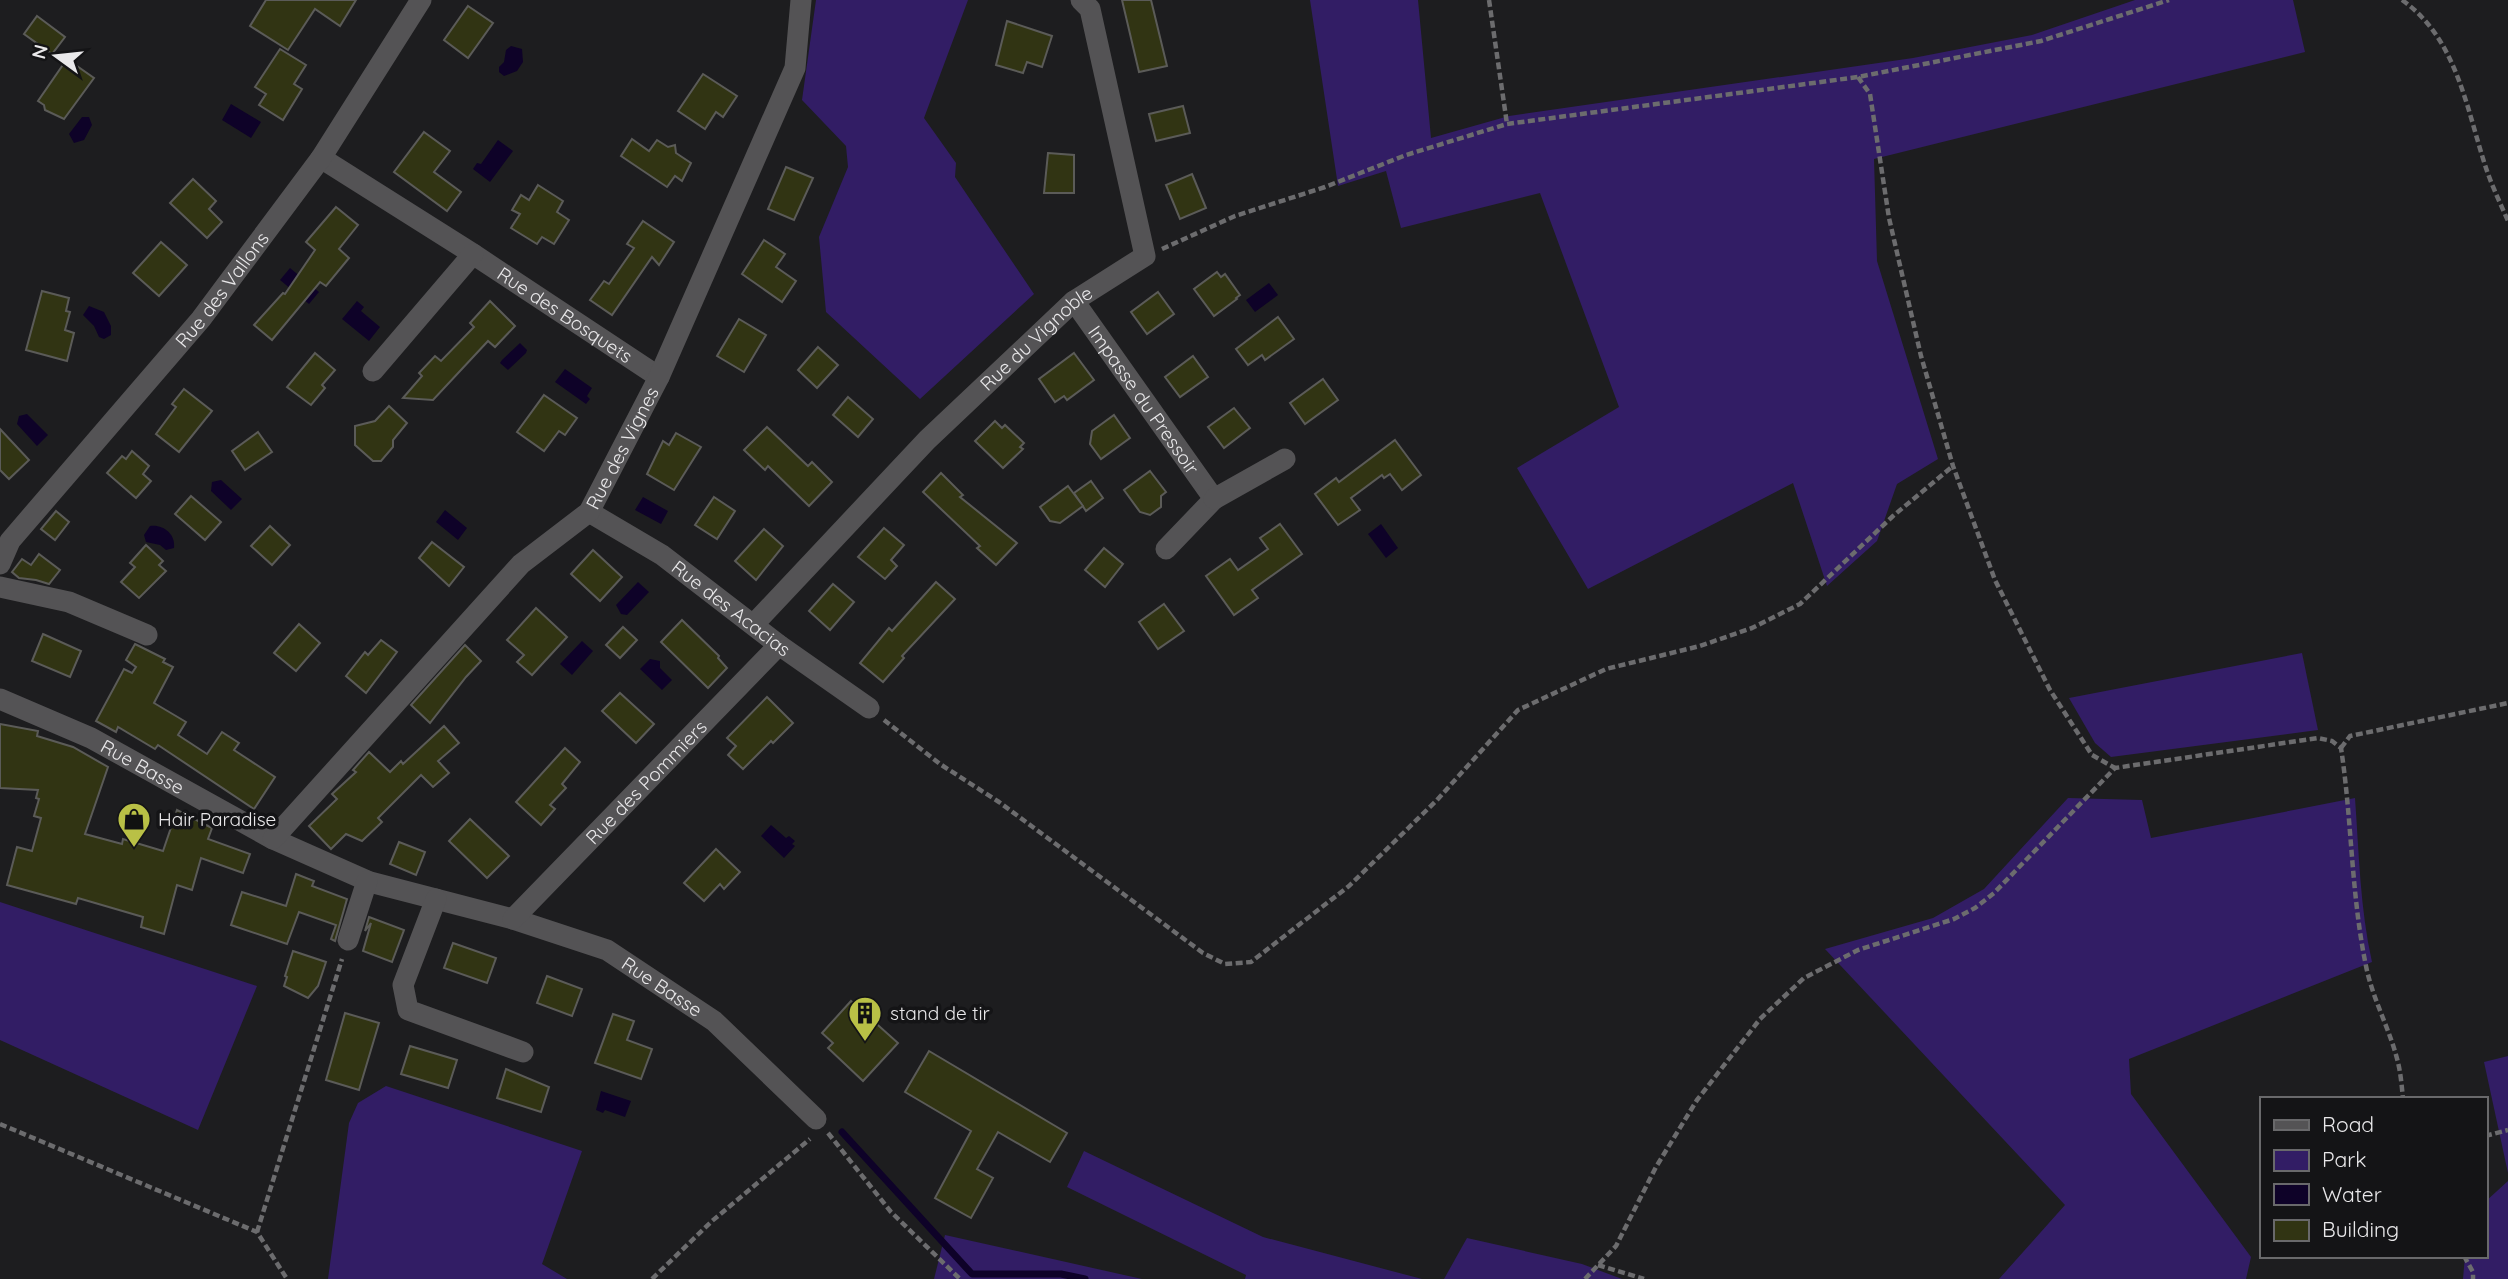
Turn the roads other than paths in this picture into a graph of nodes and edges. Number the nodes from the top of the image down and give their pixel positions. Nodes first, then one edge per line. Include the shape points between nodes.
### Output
1 (421, 0) edge
2 (802, 0) edge
3 (1081, 0) edge
4 (321, 158) junction
5 (473, 254) junction
6 (1074, 302) junction
7 (373, 372) dead end
8 (659, 377) junction
9 (1285, 458) dead end
10 (1214, 499) junction
11 (589, 512) junction
12 (1166, 549) dead end
13 (0, 564) edge
14 (0, 587) edge
15 (754, 624) junction
16 (147, 635) dead end
17 (779, 645) junction
18 (0, 699) edge
19 (869, 708) road end
20 (273, 839) junction
21 (367, 881) junction
22 (436, 900) junction
23 (513, 919) junction
24 (348, 940) road end
25 (523, 1052) dead end
26 (820, 1123) road end

1 - 4 street, Rue des Vallons
2 - 8 street, Rue des Vignes via 795,68
3 - 6 street, Rue du Vignoble via 1090,9 1145,256
4 - 5 street, Rue des Bosquets
4 - 13 street, Rue des Vallons via 201,319 10,541
5 - 7 street
5 - 8 street, Rue des Bosquets
6 - 10 street, Impasse du Pressoir
6 - 15 street, Rue du Vignoble via 927,440
8 - 11 street, Rue des Vignes
9 - 10 street
10 - 12 street
11 - 15 street, Rue des Acacias via 662,555
11 - 20 street, Rue des Vignes via 521,564
14 - 16 street via 69,602
15 - 17 street, Rue des Acacias
17 - 19 street, Rue des Acacias
17 - 23 street, Rue des Pommiers
18 - 20 street, Rue Basse via 91,738
20 - 21 street, Rue Basse
21 - 22 street, Rue Basse
21 - 24 street
22 - 23 street, Rue Basse
22 - 25 street via 403,985 408,1010
23 - 26 street, Rue Basse via 607,950 714,1021

